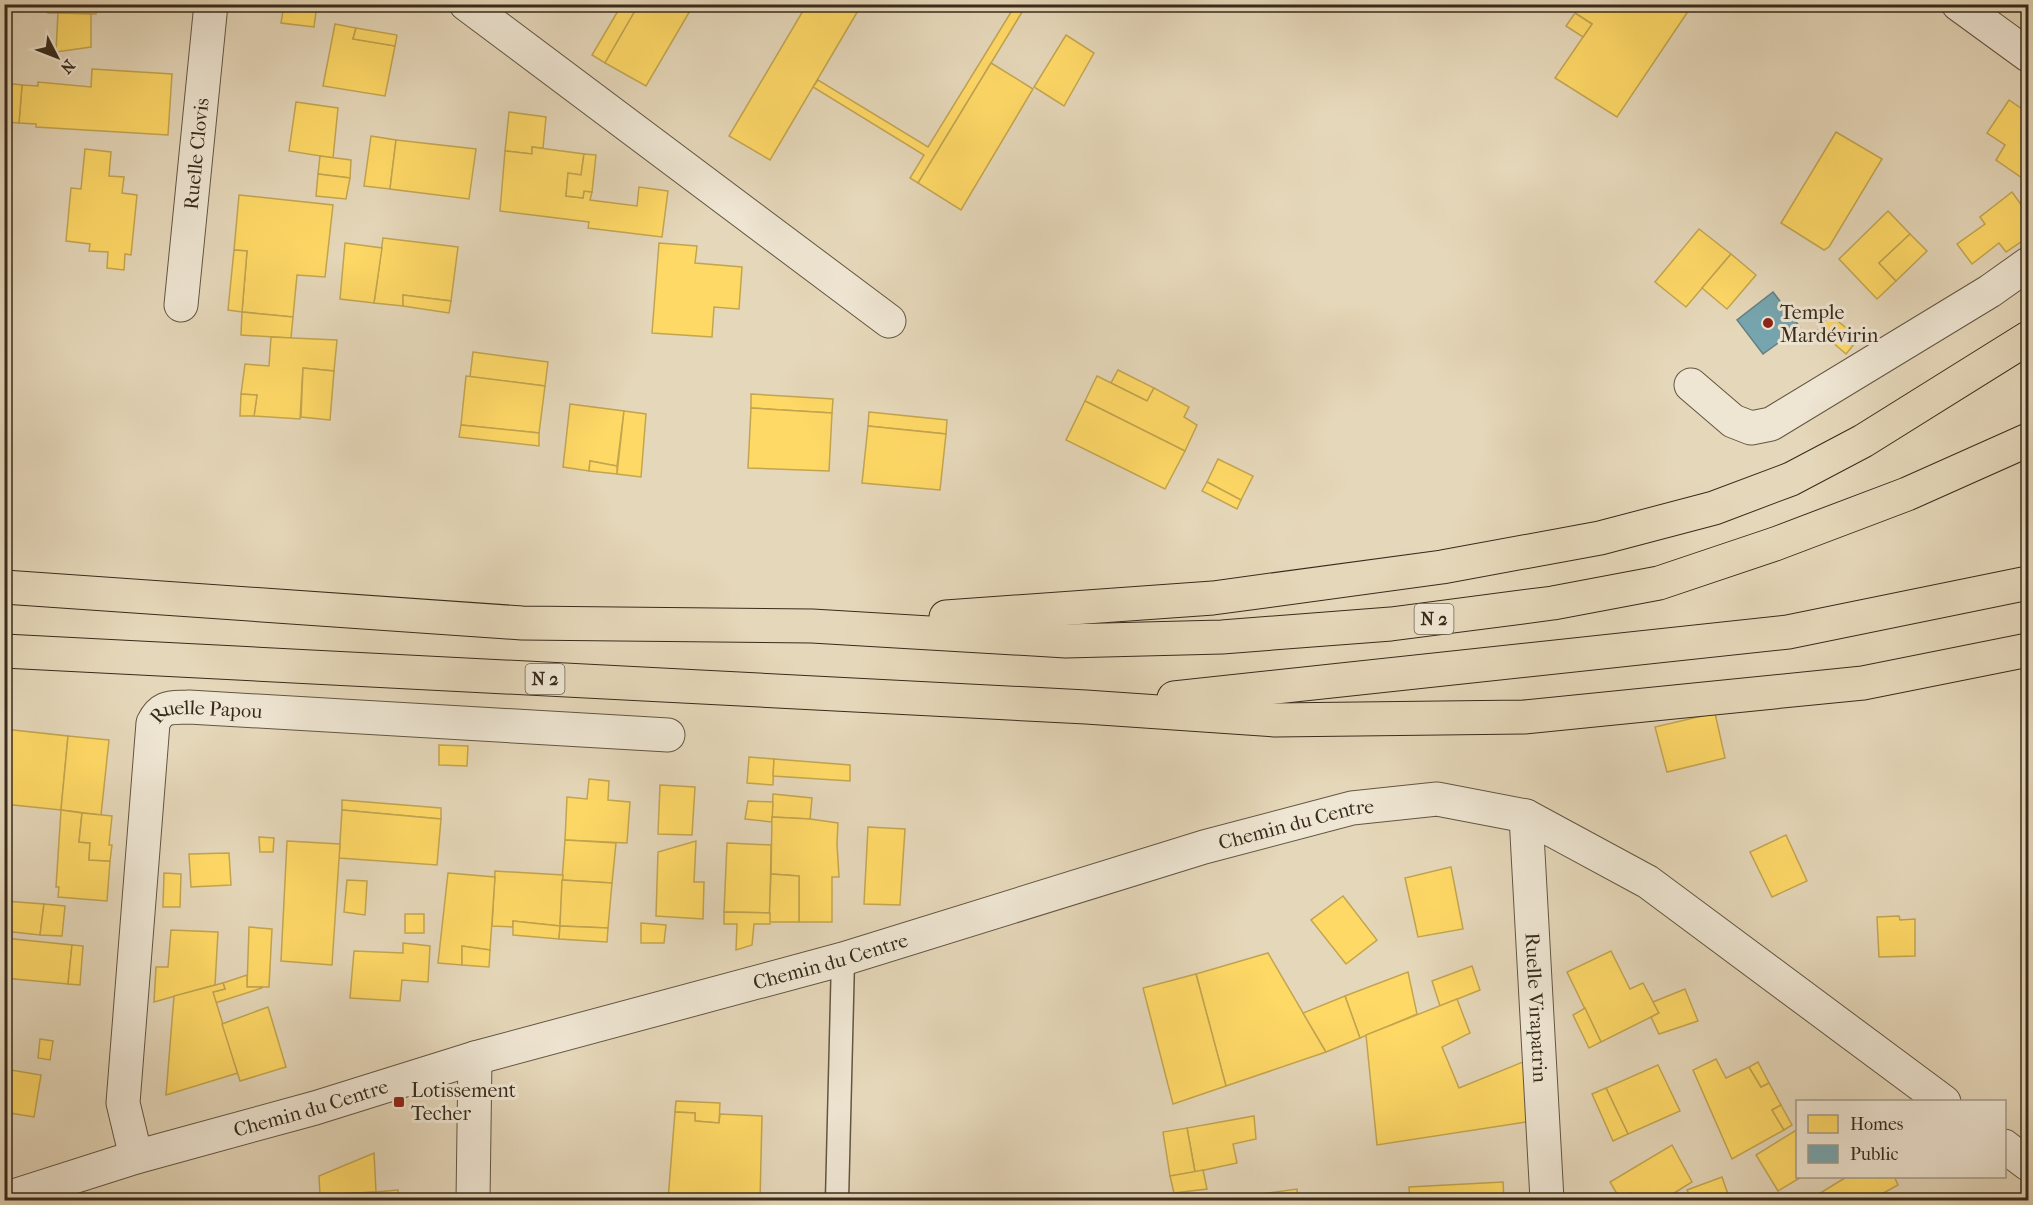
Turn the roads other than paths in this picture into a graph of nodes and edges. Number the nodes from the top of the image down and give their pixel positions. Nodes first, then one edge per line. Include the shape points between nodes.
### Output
1 (211, 4) edge
2 (466, 4) edge
3 (1958, 4) edge
4 (2028, 55) edge
5 (2028, 264) edge
6 (181, 305) dead end
7 (889, 321) dead end
8 (2028, 338) edge
9 (1691, 385) dead end
10 (2028, 440) edge
11 (2028, 583) edge
12 (4, 587) edge
13 (812, 626) junction
14 (2028, 650) edge
15 (4, 651) edge
16 (1086, 707) junction
17 (668, 735) dead end
18 (1526, 816) junction
19 (843, 959) junction
20 (475, 1058) junction
21 (1943, 1100) edge
22 (2006, 1148) edge
23 (136, 1157) junction
24 (2028, 1164) edge
25 (4, 1199) edge
26 (473, 1200) edge
27 (837, 1200) edge
28 (1547, 1200) edge

1 - 6 street, Ruelle Clovis
2 - 7 street
3 - 4 street
5 - 9 street via 1771,423 1752,428 1733,421
8 - 13 highway via 1863,441 1791,479 1714,508 1600,538 1442,567 1213,598
10 - 13 highway, N 2 via 1907,494 1765,548 1659,583 1553,603 1391,624 1222,637 1066,641
11 - 16 highway, N 2 via 1788,632
12 - 13 highway, N 2 via 522,623
14 - 16 highway via 1863,683 1524,717 1275,720
15 - 16 highway, N 2
17 - 23 street, Ruelle Papou via 189,707 164,709 157,714 153,723 123,1103
18 - 19 street, Chemin du Centre via 1437,799 1352,808 1204,847
18 - 21 street, Chemin du Centre via 1648,882
18 - 28 street, Ruelle Virapatrin
19 - 20 street, Chemin du Centre
19 - 27 lane
20 - 23 street, Chemin du Centre via 315,1108
20 - 26 street
22 - 24 street
23 - 25 street, Chemin du Centre

